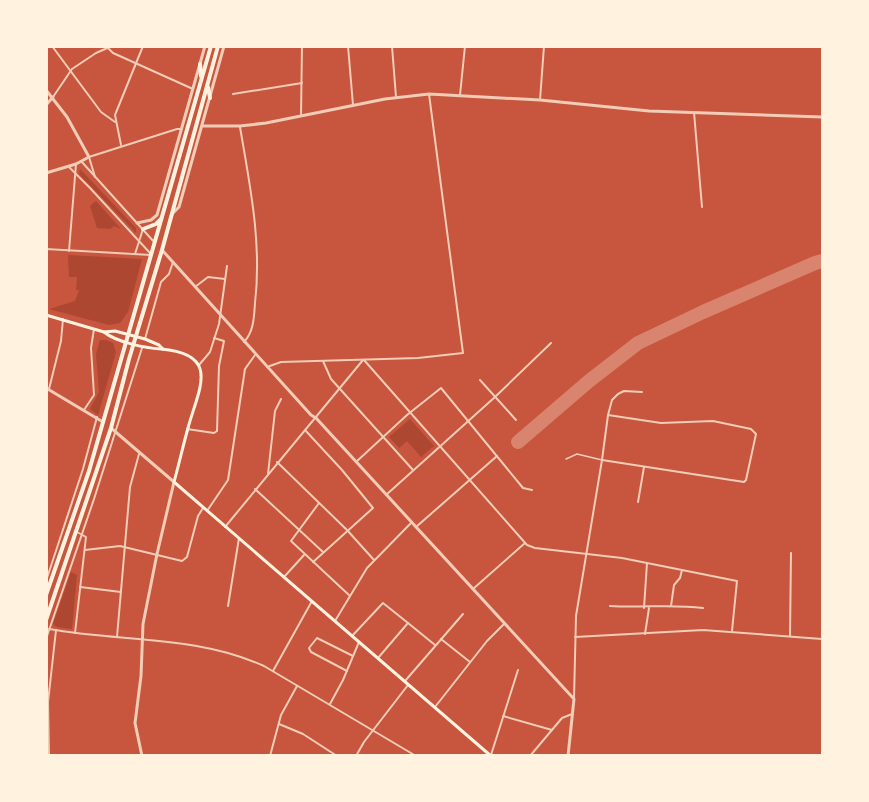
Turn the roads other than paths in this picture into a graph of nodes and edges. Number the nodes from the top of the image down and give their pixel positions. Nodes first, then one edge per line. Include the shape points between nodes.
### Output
1 (52, 46) edge
2 (143, 46) edge
3 (205, 46) edge
4 (211, 46) edge
5 (218, 46) edge
6 (224, 46) edge
7 (302, 46) edge
8 (348, 46) edge
9 (392, 46) edge
10 (465, 46) edge
11 (544, 46) edge
12 (110, 47) edge
13 (137, 64) junction
14 (200, 64) junction
15 (70, 71) junction
16 (201, 80) junction
17 (302, 83) junction
18 (208, 84) junction
19 (193, 89) junction
20 (46, 90) edge
21 (233, 94) dead end
22 (429, 94) junction
23 (459, 95) junction
24 (53, 97) junction
25 (396, 97) junction
26 (210, 98) junction
27 (540, 100) junction
28 (46, 105) edge
29 (353, 105) junction
30 (694, 112) junction
31 (302, 116) junction
32 (822, 117) edge
33 (115, 122) junction
34 (202, 126) junction
35 (240, 126) junction
36 (181, 129) junction
37 (122, 146) junction
38 (89, 157) junction
39 (81, 161) junction
40 (76, 164) junction
41 (68, 166) junction
42 (46, 173) edge
43 (76, 173) junction
44 (95, 177) junction
45 (702, 207) dead end
46 (172, 214) junction
47 (162, 216) junction
48 (137, 223) junction
49 (143, 229) junction
50 (138, 240) junction
51 (155, 243) junction
52 (46, 249) edge
53 (162, 250) junction
54 (69, 251) junction
55 (135, 254) junction
56 (152, 255) junction
57 (173, 262) junction
58 (227, 266) dead end
59 (226, 279) junction
60 (195, 287) junction
61 (221, 314) junction
62 (46, 315) edge
63 (63, 319) junction
64 (94, 329) junction
65 (104, 332) junction
66 (128, 334) junction
67 (135, 336) junction
68 (214, 338) junction
69 (145, 339) junction
70 (125, 341) junction
71 (244, 342) junction
72 (551, 343) dead end
73 (134, 344) junction
74 (143, 347) junction
75 (163, 349) junction
76 (255, 355) junction
77 (364, 360) junction
78 (323, 361) junction
79 (199, 365) junction
80 (266, 367) junction
81 (480, 380) dead end
82 (339, 387) junction
83 (48, 388) edge
84 (642, 392) dead end
85 (495, 397) junction
86 (281, 399) dead end
87 (84, 410) junction
88 (411, 412) junction
89 (608, 416) junction
90 (97, 417) junction
91 (316, 418) junction
92 (516, 420) dead end
93 (469, 421) junction
94 (103, 422) junction
95 (111, 428) junction
96 (187, 429) junction
97 (305, 430) junction
98 (116, 432) junction
99 (384, 437) junction
100 (441, 447) junction
101 (139, 454) junction
102 (497, 456) junction
103 (566, 459) dead end
104 (602, 460) junction
105 (277, 462) junction
106 (356, 462) junction
107 (644, 467) junction
108 (83, 469) junction
109 (413, 470) junction
110 (89, 471) junction
111 (268, 474) junction
112 (469, 480) junction
113 (174, 482) junction
114 (255, 489) junction
115 (532, 490) dead end
116 (386, 495) junction
117 (638, 502) dead end
118 (319, 503) junction
119 (203, 508) junction
120 (207, 511) junction
121 (412, 522) junction
122 (225, 527) junction
123 (416, 528) junction
124 (299, 530) junction
125 (347, 530) junction
126 (80, 533) junction
127 (239, 538) junction
128 (525, 543) junction
129 (125, 547) junction
130 (85, 550) junction
131 (324, 552) junction
132 (587, 553) junction
133 (791, 553) dead end
134 (157, 554) junction
135 (304, 554) junction
136 (374, 560) junction
137 (313, 562) junction
138 (647, 563) junction
139 (682, 570) junction
140 (284, 577) junction
141 (47, 579) edge
142 (80, 587) junction
143 (473, 589) junction
144 (121, 592) junction
145 (46, 595) edge
146 (350, 596) junction
147 (312, 601) junction
148 (228, 606) dead end
149 (610, 606) dead end
150 (671, 606) junction
151 (644, 608) junction
152 (649, 608) junction
153 (703, 608) dead end
154 (463, 614) dead end
155 (46, 620) edge
156 (335, 621) junction
157 (408, 622) junction
158 (505, 624) junction
159 (50, 629) junction
160 (56, 630) junction
161 (732, 632) junction
162 (75, 633) junction
163 (645, 634) junction
164 (352, 636) junction
165 (790, 636) junction
166 (117, 637) junction
167 (575, 637) junction
168 (46, 639) edge
169 (142, 639) junction
170 (440, 639) junction
171 (822, 639) edge
172 (359, 642) junction
173 (435, 645) junction
174 (353, 656) junction
175 (378, 658) junction
176 (470, 662) junction
177 (347, 670) junction
178 (518, 670) dead end
179 (273, 672) junction
180 (407, 683) junction
181 (297, 686) junction
182 (574, 699) junction
183 (330, 705) junction
184 (435, 707) junction
185 (572, 714) junction
186 (503, 716) junction
187 (279, 724) junction
188 (373, 730) junction
189 (552, 730) junction
190 (491, 755) edge
191 (49, 756) edge
192 (142, 756) edge
193 (270, 756) edge
194 (337, 756) edge
195 (356, 756) edge
196 (416, 756) edge
197 (530, 756) edge
198 (568, 756) edge

1 - 15 street
2 - 13 street
3 - 14 street
4 - 16 main road
5 - 18 main road
6 - 26 street
7 - 17 street
8 - 29 street
9 - 25 street
10 - 23 street
11 - 27 street
12 - 13 street via 113,53
12 - 15 street
13 - 19 street
13 - 33 street
14 - 16 main road
14 - 19 street
15 - 24 street
15 - 33 street via 100,112
16 - 47 main road
17 - 21 street
17 - 31 street
18 - 26 main road
18 - 46 main road
19 - 36 street
20 - 24 street
22 - 23 street
22 - 25 street
22 - 77 street via 464,351
23 - 27 street
24 - 28 street
24 - 38 street
25 - 29 street
26 - 34 street
27 - 30 street
29 - 31 street
30 - 32 street
30 - 45 street
31 - 35 street
33 - 37 street
34 - 35 street
34 - 46 street via 179,207
35 - 71 street via 258,252 254,322
36 - 37 street
36 - 48 street via 157,215
37 - 38 street
38 - 39 street
38 - 44 street
39 - 40 street
39 - 44 street
40 - 41 street
40 - 43 street
41 - 42 street
41 - 43 street
43 - 50 street
43 - 54 street
44 - 48 street
46 - 53 main road
47 - 49 main road via 156,224
47 - 51 main road
48 - 49 street
49 - 50 street
49 - 51 street
50 - 55 street
50 - 56 street
51 - 56 main road
52 - 54 street
53 - 57 street
53 - 67 main road
54 - 55 street
55 - 56 street
56 - 66 main road
57 - 60 street
57 - 69 street via 161,282
58 - 59 street
59 - 60 street via 208,277
59 - 61 street
60 - 61 street
61 - 68 street
61 - 71 street
62 - 63 main road
63 - 64 main road
63 - 83 street
64 - 65 main road
64 - 87 street via 94,395
65 - 66 main road
65 - 70 main road via 110,338
66 - 67 main road
66 - 70 main road
67 - 69 main road
67 - 73 main road
68 - 79 street via 210,352
68 - 96 street via 224,341 219,366 217,431
69 - 75 main road
70 - 73 main road
70 - 94 main road
71 - 76 street
72 - 85 street
73 - 74 main road
73 - 95 main road
74 - 75 main road
74 - 98 street
75 - 79 main road via 184,355
76 - 80 street
76 - 120 street via 245,369 228,480
77 - 78 street
77 - 82 street
77 - 88 street
78 - 80 street via 280,362
78 - 82 street
79 - 96 main road via 202,385
80 - 91 street
81 - 85 street
82 - 91 street
82 - 99 street
83 - 87 street
84 - 89 street via 618,394
85 - 92 street
85 - 93 street
86 - 111 street via 275,411
87 - 90 street
88 - 93 street via 443,388
88 - 99 street
88 - 100 street
89 - 104 street
89 - 107 street via 661,423 705,420 756,432 744,482
90 - 94 street
90 - 108 street
91 - 97 street
91 - 106 street
93 - 100 street
93 - 102 street
94 - 110 main road
95 - 98 street
95 - 126 main road
96 - 113 main road
97 - 105 street
97 - 125 street via 373,506
98 - 101 street
98 - 126 street
99 - 106 street
99 - 109 street
100 - 109 street
100 - 112 street
101 - 113 street
101 - 129 street via 130,487
102 - 112 street
102 - 115 street via 523,488
103 - 104 lane via 577,454
104 - 107 street
104 - 132 street
105 - 111 street
105 - 118 street
106 - 116 street
107 - 117 street
108 - 110 street
108 - 141 street
109 - 116 street
110 - 145 main road
111 - 114 street
112 - 123 street
112 - 128 street
113 - 119 main road
113 - 134 street
114 - 122 street
114 - 124 street
116 - 121 street
118 - 124 street
118 - 125 street
119 - 120 main road
119 - 134 street via 184,560
120 - 122 main road
121 - 123 street
121 - 136 street
122 - 127 main road
123 - 143 street
124 - 131 street
124 - 135 street via 291,540
125 - 131 street
125 - 136 street
126 - 130 street via 86,537
126 - 155 main road
126 - 159 street
127 - 140 main road
127 - 148 street
128 - 132 street via 535,548
128 - 143 street
129 - 130 street
129 - 134 street
129 - 144 street
130 - 142 street
131 - 137 street
132 - 138 street
132 - 167 street
133 - 165 street
134 - 169 street
135 - 137 street
135 - 140 street
136 - 146 street
137 - 146 street
138 - 139 street
138 - 151 street
139 - 150 street via 674,585
139 - 161 street via 737,580
140 - 147 main road
142 - 144 street
142 - 162 street
143 - 158 street
144 - 166 street
146 - 156 street
147 - 156 main road
147 - 179 street
149 - 151 street
150 - 152 street
150 - 153 street
151 - 152 street
152 - 163 street
154 - 170 street
156 - 164 main road
157 - 164 street via 383,603
157 - 173 street
157 - 175 street
158 - 176 street
158 - 182 street
159 - 160 street
159 - 168 street
160 - 162 street
160 - 191 street via 48,702
161 - 163 street
161 - 165 street
162 - 166 street
163 - 167 street
164 - 172 main road
165 - 171 street
166 - 169 street
167 - 182 street
169 - 179 street via 233,655
169 - 192 street via 135,723
170 - 173 street
170 - 176 street
172 - 174 street
172 - 175 main road
173 - 180 street
174 - 177 street
174 - 177 street via 317,638 309,648
175 - 180 main road
176 - 184 street
177 - 183 street
178 - 186 street
179 - 181 street
180 - 184 main road
180 - 188 street
181 - 183 street
181 - 187 street
182 - 185 street
183 - 188 street
184 - 190 main road
185 - 189 street via 562,718
185 - 198 street
186 - 189 street
186 - 190 street
187 - 193 street
187 - 194 street
188 - 195 street
188 - 196 street
189 - 197 street

